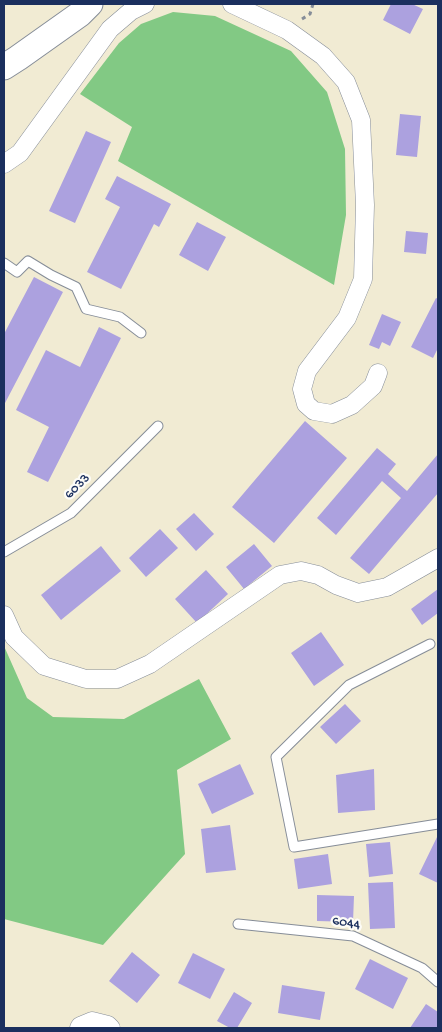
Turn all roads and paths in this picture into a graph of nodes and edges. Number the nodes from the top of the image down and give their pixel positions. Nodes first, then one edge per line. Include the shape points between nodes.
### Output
1 (90, 4) edge
2 (145, 4) edge
3 (232, 4) edge
4 (4, 67) edge
5 (4, 164) edge
6 (4, 263) edge
7 (141, 333) dead end
8 (378, 373) dead end
9 (158, 426) dead end
10 (4, 552) edge
11 (438, 558) edge
12 (4, 615) edge
13 (430, 644) dead end
14 (438, 824) edge
15 (238, 924) dead end
16 (438, 982) edge
17 (79, 1028) edge
18 (112, 1028) edge

1 - 4 street
2 - 5 street via 110,29 20,153
3 - 8 street via 287,30 323,56 346,82 360,120 365,205 363,279 347,318 307,370 302,389 306,404 314,411 332,414 352,405 373,386
6 - 7 lane via 17,272 28,261 76,286 86,309 120,317
9 - 10 lane, 6033 via 71,513
11 - 12 street via 387,587 358,593 301,571 280,575 150,664 117,679 86,679 44,666 14,638
13 - 14 lane via 349,685 276,757 294,846
15 - 16 lane, 6044 via 353,936 422,968
17 - 18 street via 92,1021

